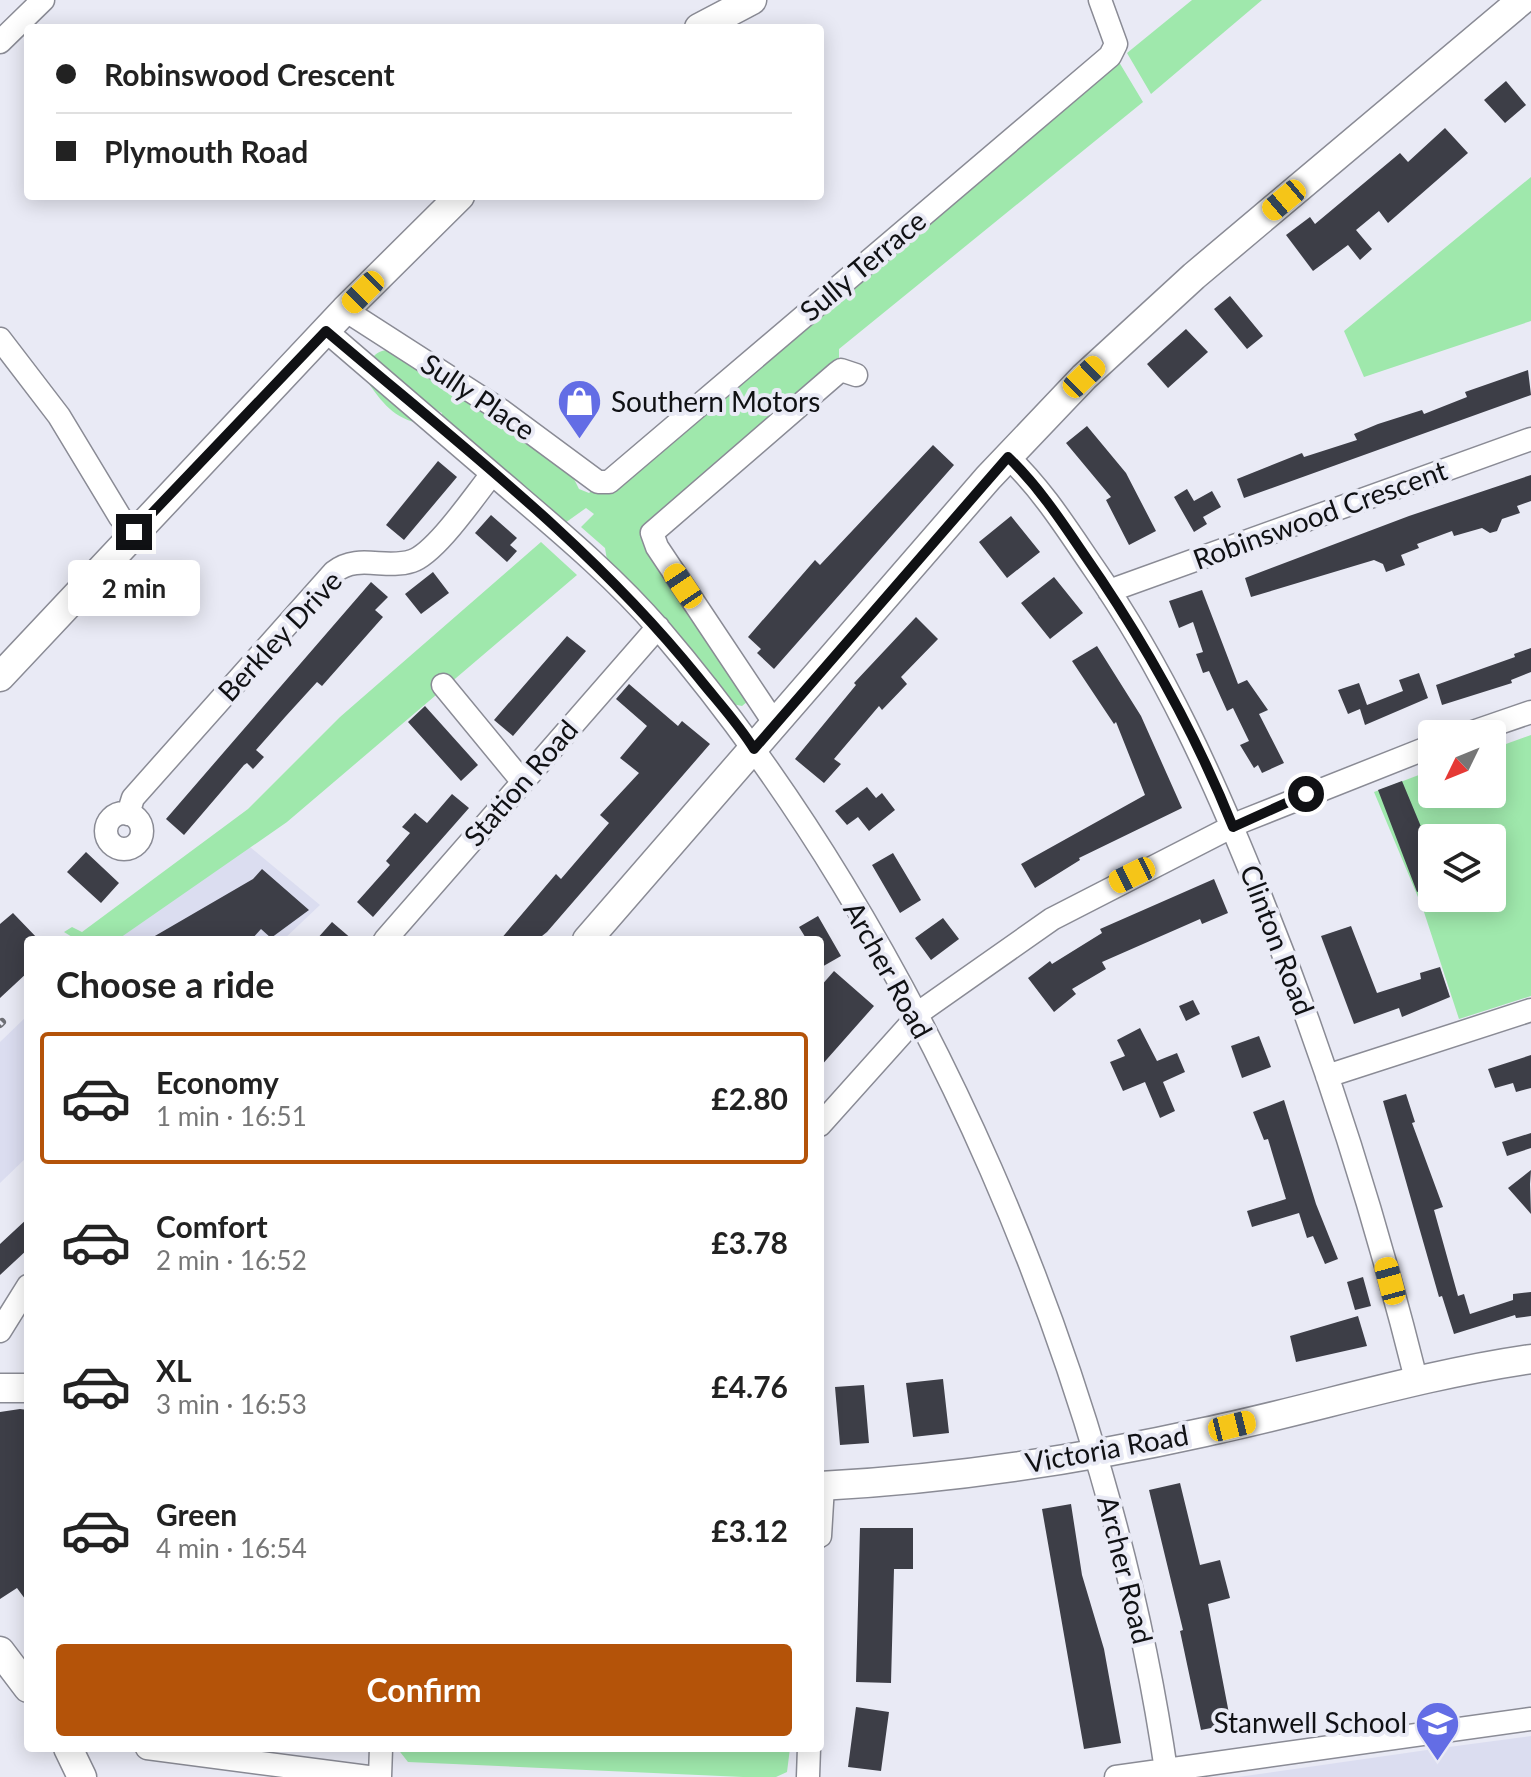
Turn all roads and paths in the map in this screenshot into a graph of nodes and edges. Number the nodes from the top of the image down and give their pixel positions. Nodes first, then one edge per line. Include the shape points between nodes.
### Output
1 (43, 0) edge
2 (752, 0) edge
3 (1100, 0) edge
4 (1522, 0) edge
5 (707, 24) edge
6 (0, 42) edge
7 (456, 200) edge
8 (345, 310) junction
9 (326, 331) junction
10 (0, 339) edge
11 (856, 375) dead end
12 (1531, 439) edge
13 (1008, 457) junction
14 (492, 474) junction
15 (609, 482) joint
16 (134, 532) junction
17 (1109, 591) junction
18 (658, 627) junction
19 (0, 677) edge
20 (443, 685) dead end
21 (1531, 712) edge
22 (1506, 721) edge
23 (775, 724) junction
24 (754, 749) junction
25 (1418, 751) edge
26 (522, 781) junction
27 (128, 814) dead end
28 (1233, 827) junction
29 (388, 936) edge
30 (590, 936) edge
31 (1531, 1010) edge
32 (916, 1017) junction
33 (1327, 1076) junction
34 (824, 1120) edge
35 (24, 1292) edge
36 (0, 1331) edge
37 (1531, 1359) edge
38 (1416, 1379) junction
39 (0, 1388) edge
40 (24, 1388) edge
41 (1095, 1453) junction
42 (824, 1486) edge
43 (0, 1651) edge
44 (24, 1683) edge
45 (1531, 1719) edge
46 (70, 1752) edge
47 (177, 1752) edge
48 (381, 1752) edge
49 (809, 1752) edge
50 (1166, 1773) edge
51 (82, 1777) edge
52 (368, 1777) edge
53 (380, 1777) edge
54 (808, 1777) edge
55 (1116, 1777) edge

1 - 6 street
2 - 5 street
3 - 15 street, Sully Terrace via 1116,48
4 - 13 street via 1171,295
7 - 8 street
8 - 9 street
8 - 15 street, Sully Place via 502,411 598,482
9 - 14 street, Archer Road
9 - 16 street
10 - 16 street via 59,416
11 - 23 street via 837,373 652,533
12 - 17 street, Robinswood Crescent
13 - 17 street, Clinton Road
13 - 23 street
14 - 18 street, Archer Road via 564,533
14 - 27 street, Berkley Drive via 417,559 351,562 334,572 133,798
16 - 19 street
17 - 28 street, Clinton Road via 1177,706
18 - 24 street, Archer Road
18 - 26 street, Station Road
20 - 26 street
21 - 22 street
23 - 24 street
24 - 30 street
24 - 32 street, Archer Road via 826,858
25 - 28 street
26 - 29 street, Station Road
28 - 32 street via 1052,919
28 - 33 street, Clinton Road
31 - 33 street
32 - 34 street
32 - 41 street, Archer Road via 1013,1221
33 - 38 street, Clinton Road via 1375,1225
35 - 36 street
37 - 38 street, Victoria Road
38 - 41 street, Victoria Road via 1206,1432
39 - 40 street
41 - 42 street, Victoria Road via 922,1478
41 - 50 street, Archer Road via 1142,1636
43 - 44 street
45 - 50 street
46 - 51 street
47 - 52 street
48 - 53 street
49 - 54 street
50 - 55 street

